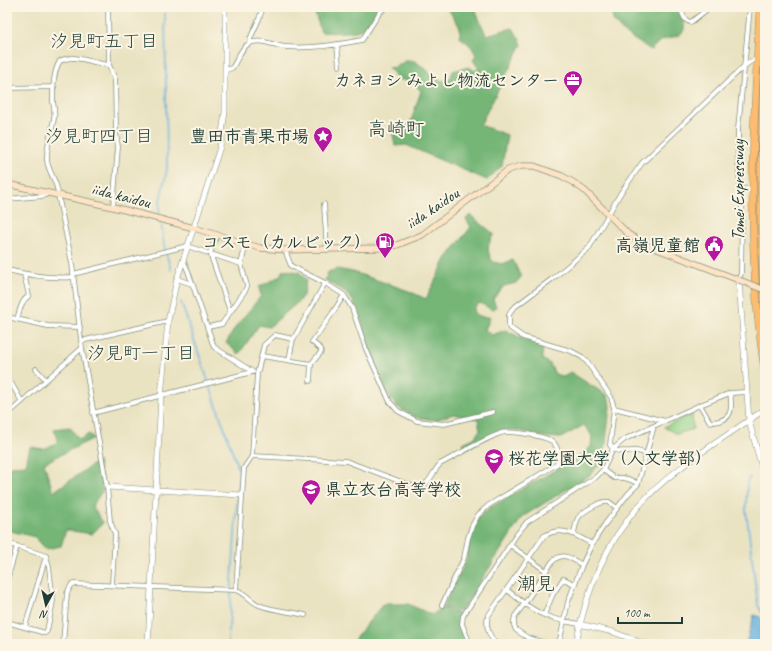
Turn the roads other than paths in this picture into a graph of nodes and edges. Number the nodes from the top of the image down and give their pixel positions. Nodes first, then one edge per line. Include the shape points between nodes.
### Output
1 (108, 7) edge
2 (225, 7) edge
3 (263, 7) edge
4 (386, 7) edge
5 (681, 7) edge
6 (710, 7) edge
7 (750, 7) edge
8 (760, 7) edge
9 (705, 9) edge
10 (251, 43) junction
11 (337, 45) junction
12 (753, 60) tunnel mouth
13 (765, 64) edge
14 (109, 65) junction
15 (339, 66) dead end
16 (743, 67) junction
17 (226, 70) junction
18 (54, 87) junction
19 (7, 88) edge
20 (7, 184) edge
21 (740, 189) junction
22 (748, 189) dead end
23 (50, 193) junction
24 (58, 195) junction
25 (7, 199) edge
26 (324, 204) dead end
27 (113, 206) junction
28 (608, 214) junction
29 (194, 228) junction
30 (217, 235) junction
31 (246, 244) junction
32 (187, 246) junction
33 (327, 249) junction
34 (285, 250) junction
35 (210, 253) junction
36 (183, 259) junction
37 (240, 264) junction
38 (7, 270) edge
39 (24, 274) junction
40 (73, 276) junction
41 (177, 279) junction
42 (739, 280) junction
43 (325, 283) junction
44 (192, 284) junction
45 (765, 290) edge
46 (344, 295) junction
47 (765, 308) edge
48 (230, 311) junction
49 (7, 317) edge
50 (17, 319) junction
51 (168, 321) junction
52 (80, 327) junction
53 (208, 327) junction
54 (292, 339) junction
55 (81, 341) junction
56 (82, 348) junction
57 (262, 356) junction
58 (289, 360) junction
59 (311, 364) junction
60 (36, 369) dead end
61 (765, 372) edge
62 (255, 373) junction
63 (46, 380) junction
64 (310, 381) dead end
65 (8, 382) edge
66 (746, 392) junction
67 (730, 393) junction
68 (161, 396) junction
69 (22, 402) junction
70 (700, 405) junction
71 (614, 408) junction
72 (763, 410) edge
73 (493, 412) dead end
74 (93, 413) junction
75 (7, 415) edge
76 (665, 421) junction
77 (749, 421) junction
78 (654, 426) junction
79 (613, 449) junction
80 (646, 454) junction
81 (252, 456) junction
82 (603, 470) junction
83 (765, 479) edge
84 (638, 484) junction
85 (107, 487) junction
86 (156, 490) junction
87 (241, 495) junction
88 (617, 508) junction
89 (574, 534) junction
90 (7, 544) edge
91 (510, 544) junction
92 (592, 544) junction
93 (17, 546) junction
94 (46, 556) junction
95 (529, 558) junction
96 (582, 565) junction
97 (546, 571) junction
98 (7, 580) edge
99 (112, 584) junction
100 (574, 584) junction
101 (150, 586) junction
102 (236, 590) junction
103 (507, 590) junction
104 (524, 603) junction
105 (442, 605) dead end
106 (305, 615) dead end
107 (544, 615) junction
108 (564, 621) junction
109 (7, 622) edge
110 (579, 624) junction
111 (25, 627) junction
112 (63, 644) edge
113 (148, 644) edge
114 (470, 644) edge
115 (496, 644) edge
116 (550, 644) edge
117 (559, 644) edge
118 (576, 644) edge
119 (645, 644) edge

1 - 14 street
2 - 17 street
3 - 10 street via 250,39
4 - 11 street via 364,38
5 - 9 street via 688,22
6 - 9 street
7 - 16 street
8 - 61 highway, Tomei Expressway via 752,220 757,310
10 - 11 street via 311,48
10 - 17 street via 241,51 232,68
11 - 15 street
12 - 16 street
13 - 47 highway, Tomei Expressway via 760,184
14 - 18 street via 79,59 60,60
14 - 27 street via 115,79 118,147
16 - 21 street via 738,129
16 - 28 street via 642,163
17 - 29 street via 225,112 220,146
18 - 19 street
18 - 24 street via 55,116 47,148 47,159 58,187
20 - 23 main road, iida kaidou
21 - 22 street
21 - 42 street via 742,210
23 - 24 main road, iida kaidou
23 - 25 street via 43,196
24 - 27 main road, iida kaidou
24 - 40 street
26 - 33 street
27 - 29 main road, iida kaidou
28 - 33 main road, iida kaidou via 574,183 546,169 525,165 508,170 428,231 409,240 379,248
28 - 42 main road, iida kaidou via 628,234 644,244
28 - 71 street via 589,248 512,309 508,319 509,327 523,337 571,351 582,357 611,396
29 - 30 main road, iida kaidou
29 - 32 street
30 - 31 main road, iida kaidou
30 - 35 street
31 - 34 main road, iida kaidou
31 - 37 street
32 - 35 street
32 - 36 street
32 - 40 street
33 - 34 main road, iida kaidou
34 - 43 street via 291,266
35 - 37 street
35 - 48 street
36 - 41 street
36 - 44 street
37 - 48 street via 247,286
38 - 39 street
39 - 40 street via 60,278
39 - 50 street via 29,296 24,298
40 - 52 street
41 - 44 street
41 - 51 street
42 - 45 main road, iida kaidou, bridge
42 - 66 street
43 - 46 street
43 - 54 street
44 - 53 street
46 - 59 street via 312,342 321,349 321,352
46 - 73 street via 352,308 387,397 398,410 417,421 444,424
48 - 53 street via 222,324
49 - 50 street
50 - 52 street via 48,326
51 - 55 street
51 - 68 street
52 - 55 street
53 - 62 street via 214,347
54 - 57 street via 273,336 264,345
54 - 58 street
55 - 56 street
56 - 63 street
56 - 74 street
57 - 58 street
57 - 62 street
58 - 59 street
59 - 64 street
60 - 63 street
62 - 68 street
62 - 81 street
63 - 69 street
65 - 69 street
66 - 67 street
66 - 77 street
67 - 70 street
67 - 70 street via 730,414 724,419 710,422
68 - 74 street
68 - 86 street
69 - 75 street
70 - 76 street
71 - 76 street
71 - 79 street via 610,445
72 - 77 street
74 - 85 street
76 - 78 street
77 - 83 street
77 - 110 street via 680,468 645,500 602,560
78 - 79 street via 625,439
78 - 80 street
79 - 80 street
79 - 82 street
80 - 84 street
81 - 87 street via 244,468
81 - 105 street via 346,461 415,487 424,486 440,464 502,432 542,437 552,442 557,448 557,464 489,505 478,515 468,538 464,558
82 - 84 street via 614,478 631,479
82 - 91 street via 527,522
84 - 88 street
85 - 86 street
85 - 99 street via 110,521 116,538
86 - 87 street
86 - 101 street
87 - 102 street
88 - 89 street via 609,502 601,502 581,515 577,520
88 - 92 street
89 - 92 street
89 - 95 street via 558,531 547,534
90 - 93 street
91 - 95 street
91 - 114 street via 463,616 462,624
92 - 96 street
93 - 94 street
93 - 98 street
94 - 111 street
94 - 111 street via 50,567 53,601 47,632
95 - 97 street
95 - 103 street
96 - 97 street via 568,557 560,556 556,557
96 - 100 street
97 - 104 street
99 - 101 street
99 - 112 street via 72,584 67,593
100 - 107 street via 563,579
100 - 108 street
101 - 102 street
101 - 113 street
102 - 106 street via 259,605
103 - 104 street
103 - 115 street via 487,620 489,632
104 - 107 street
104 - 116 street via 514,618 516,630 528,638
107 - 108 street
108 - 110 street
108 - 117 street
109 - 111 street
110 - 118 street
110 - 119 street via 614,632

